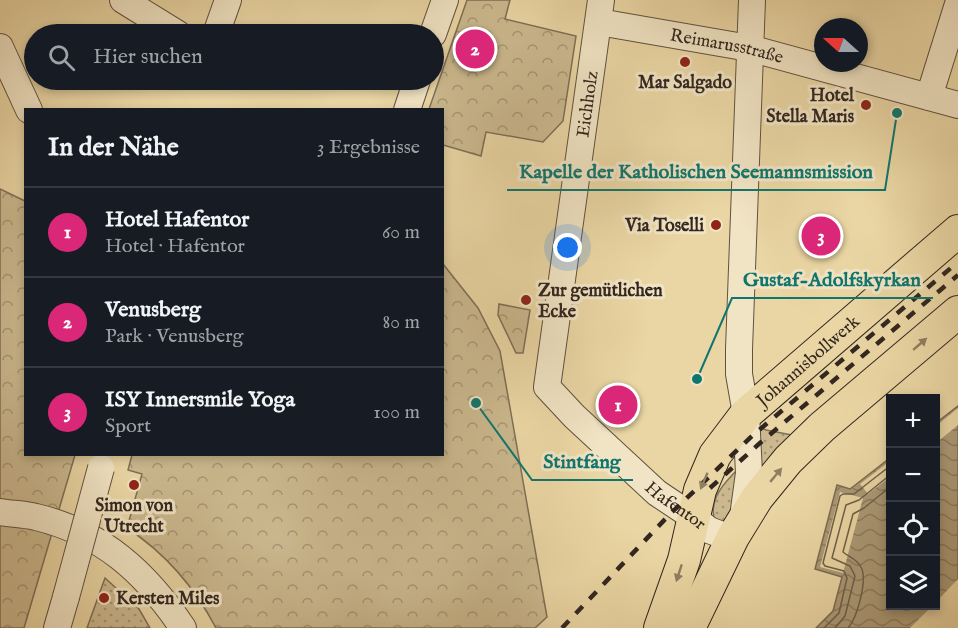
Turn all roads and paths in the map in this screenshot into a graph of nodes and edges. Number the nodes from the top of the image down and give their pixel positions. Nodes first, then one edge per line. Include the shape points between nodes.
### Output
1 (123, 0) edge
2 (228, 0) edge
3 (445, 0) edge
4 (752, 0) edge
5 (958, 4) edge
6 (600, 11) edge
7 (162, 24) edge
8 (220, 24) edge
9 (437, 24) edge
10 (0, 47) edge
11 (749, 48) junction
12 (414, 90) edge
13 (929, 97) junction
14 (958, 105) edge
15 (27, 108) edge
16 (408, 108) edge
17 (958, 231) edge
18 (958, 312) edge
19 (547, 387) joint
20 (746, 414) junction
21 (103, 461) edge
22 (0, 512) edge
23 (693, 517) junction
24 (738, 529) junction
25 (57, 628) edge
26 (183, 628) edge
27 (660, 628) edge
28 (688, 628) edge

1 - 7 street
2 - 8 street
3 - 9 street
4 - 11 street
5 - 13 street
6 - 11 street, Reimarusstraße
6 - 19 street, Eichholz
10 - 15 street
11 - 13 street, Reimarusstraße
11 - 20 street via 738,366
12 - 16 street
13 - 14 street, Reimarusstraße
17 - 20 main road, Johannisbollwerk
24 -> 18 main road via 757,498 806,441
19 - 23 street, Hafentor via 657,493
20 -> 23 main road, Johannisbollwerk via 715,455 699,490
20 - 24 street via 749,473
21 - 25 street, bridge
22 - 26 street via 69,527 111,550 151,584
23 - 24 street, Hafentor via 713,532
23 -> 27 main road, Johannisbollwerk via 684,560
24 - 28 main road

